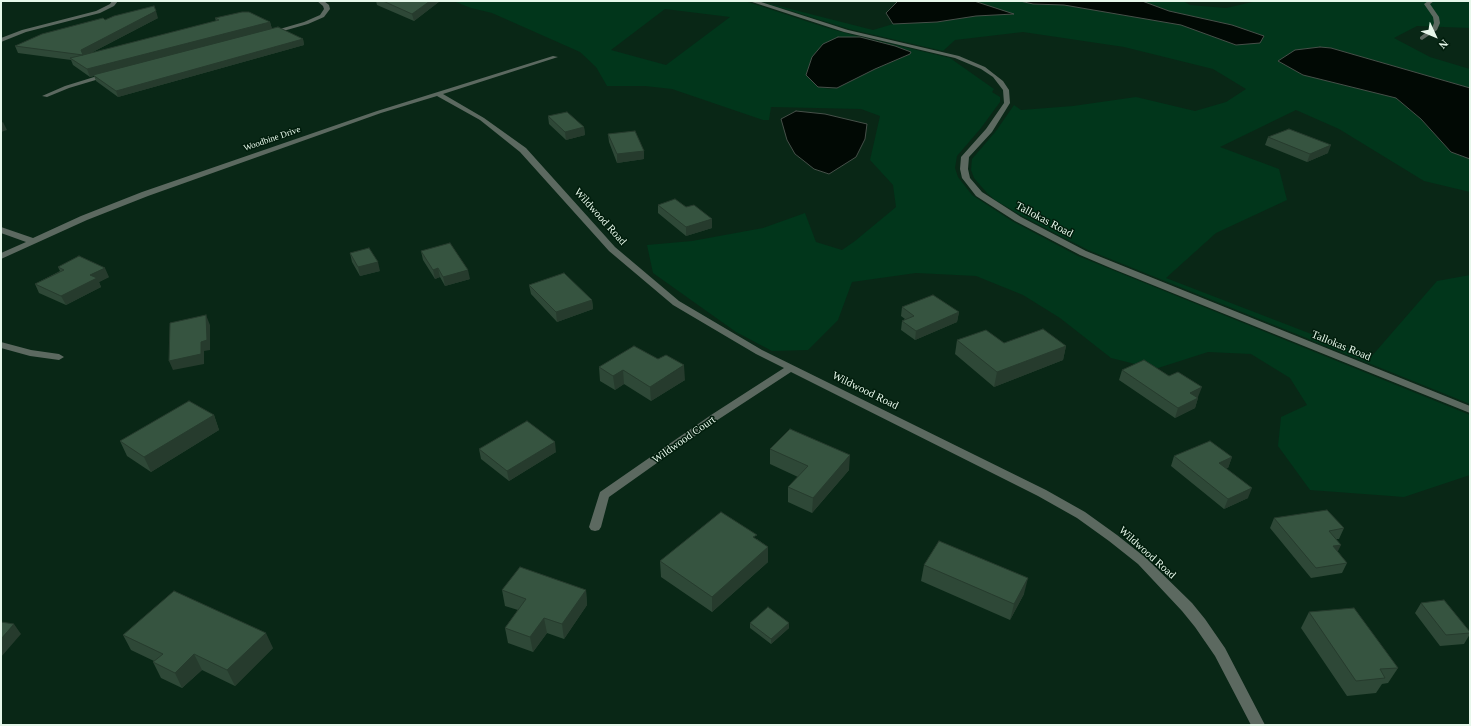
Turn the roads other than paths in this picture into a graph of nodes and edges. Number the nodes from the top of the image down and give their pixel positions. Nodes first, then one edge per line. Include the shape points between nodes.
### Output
1 (114, 1) edge
2 (320, 1) edge
3 (752, 1) edge
4 (1431, 1) edge
5 (261, 35) edge
6 (1422, 38) dead end
7 (1, 40) edge
8 (555, 57) dead end
9 (111, 74) edge
10 (438, 94) junction
11 (45, 96) dead end
12 (1, 230) edge
13 (32, 241) junction
14 (1, 256) edge
15 (1, 345) edge
16 (59, 358) dead end
17 (791, 368) junction
18 (1470, 410) edge
19 (595, 527) dead end
20 (1258, 725) edge

1 - 7 street via 112,5 98,12 24,31
2 - 5 street via 327,9 322,16
3 - 18 street, Tallokas Road via 846,31 957,57 995,76 1006,90 1007,103 964,157 964,169 966,178 979,194 1018,219 1116,267
4 - 6 street via 1427,4 1437,23 1435,29
8 - 10 street, Woodbine Drive
9 - 11 street
10 - 13 street, Woodbine Drive via 379,112 145,194
10 - 17 street, Wildwood Road via 482,119 523,150 612,249 641,275 676,302 726,334
12 - 13 street
13 - 14 street, Woodbine Drive
15 - 16 street
17 - 19 street, Wildwood Court via 604,495
17 - 20 street, Wildwood Road via 1042,492 1113,538 1142,561 1200,623 1220,652

